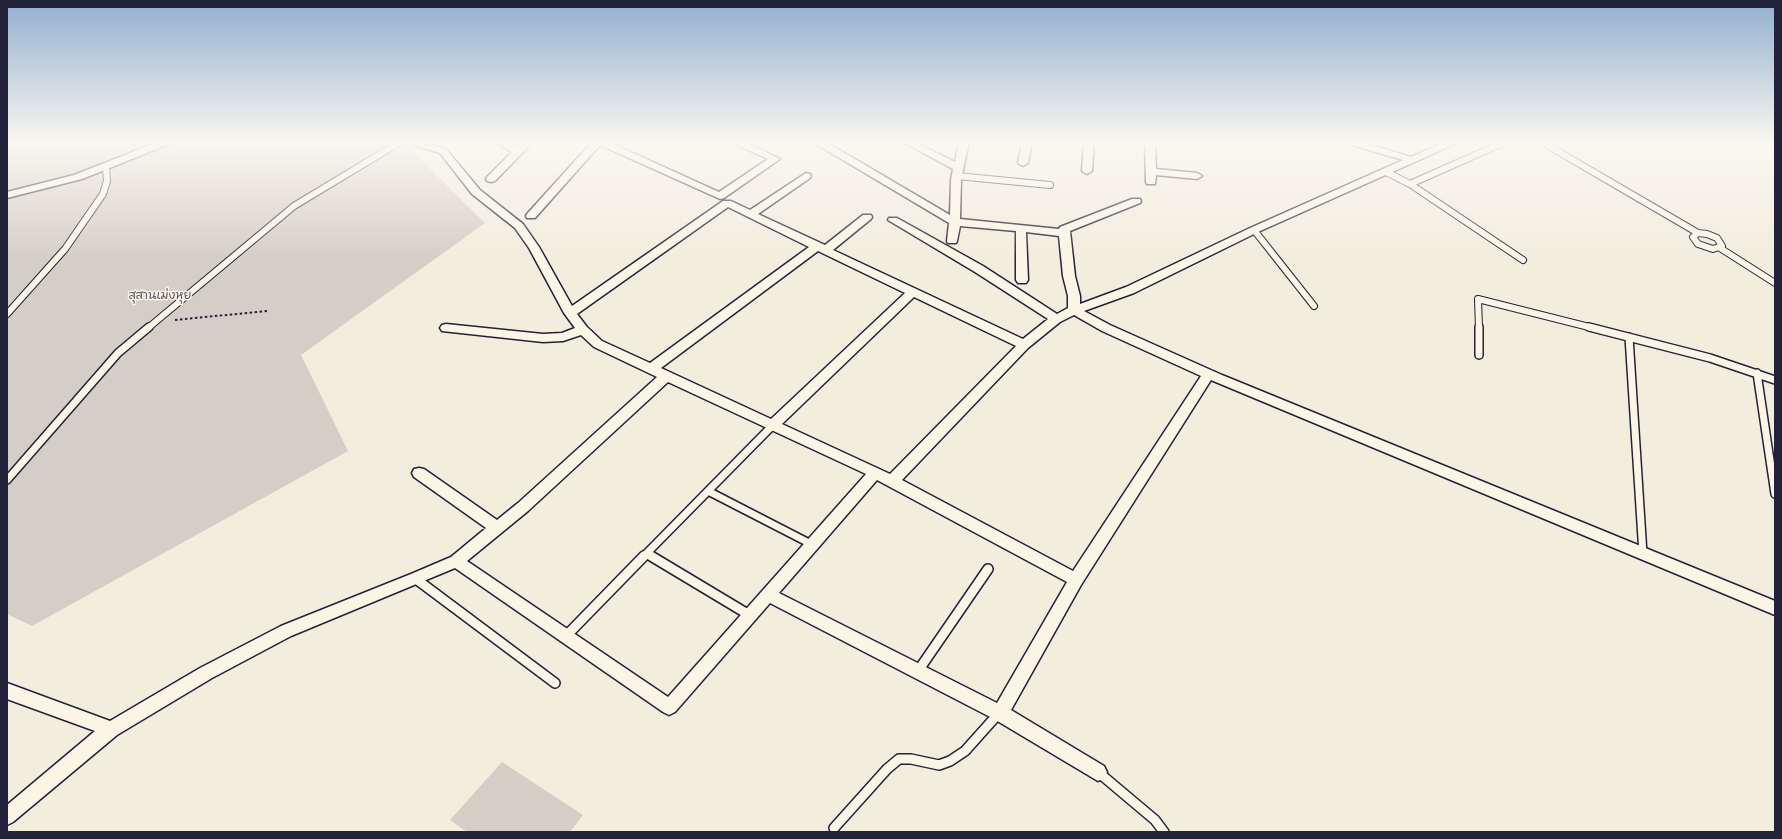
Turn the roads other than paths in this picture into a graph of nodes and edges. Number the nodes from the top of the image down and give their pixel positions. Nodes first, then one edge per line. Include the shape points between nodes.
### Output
1 (62, 181) edge
2 (107, 181) edge
3 (335, 181) edge
4 (467, 181) edge
5 (562, 181) edge
6 (688, 181) edge
7 (742, 181) edge
8 (799, 181) edge
9 (886, 181) edge
10 (957, 181) edge
11 (1024, 181) edge
12 (1365, 181) edge
13 (1404, 181) edge
14 (1416, 181) edge
15 (1609, 181) edge
16 (1410, 184) junction
17 (1050, 185) dead end
18 (7, 195) edge
19 (1136, 201) dead end
20 (751, 214) junction
21 (531, 216) dead end
22 (867, 217) dead end
23 (893, 220) dead end
24 (955, 222) junction
25 (1021, 229) junction
26 (1254, 230) junction
27 (1064, 233) junction
28 (1698, 233) junction
29 (952, 241) dead end
30 (821, 248) junction
31 (1720, 248) junction
32 (1523, 260) dead end
33 (1022, 280) dead end
34 (1775, 283) edge
35 (913, 292) junction
36 (1314, 306) dead end
37 (1074, 310) junction
38 (570, 313) junction
39 (7, 314) edge
40 (1056, 319) junction
41 (446, 328) dead end
42 (583, 330) junction
43 (1629, 337) junction
44 (1024, 345) junction
45 (1479, 355) dead end
46 (652, 368) junction
47 (1757, 373) junction
48 (1209, 374) junction
49 (666, 375) junction
50 (1775, 380) edge
51 (774, 424) junction
52 (876, 472) junction
53 (419, 473) dead end
54 (7, 480) edge
55 (892, 481) junction
56 (708, 491) junction
57 (1775, 494) edge
58 (497, 528) junction
59 (813, 545) junction
60 (647, 554) junction
61 (1643, 554) junction
62 (456, 561) junction
63 (988, 568) dead end
64 (416, 580) junction
65 (1076, 580) junction
66 (769, 596) junction
67 (1775, 608) edge
68 (751, 616) junction
69 (566, 636) junction
70 (918, 671) junction
71 (555, 683) dead end
72 (7, 691) edge
73 (1000, 713) junction
74 (112, 729) junction
75 (1098, 772) joint
76 (7, 816) edge
77 (834, 828) dead end
78 (1164, 832) edge

1 - 18 street
2 - 39 lane via 103,194 65,249
3 - 54 lane via 294,206 118,353
4 - 38 street via 476,192 519,226 534,247
5 - 21 street
6 - 7 street via 720,196
8 - 20 street
9 - 24 street
10 - 24 street
11 - 17 lane
12 - 26 street
13 - 16 lane
14 - 16 lane
15 - 28 lane
16 - 32 lane
19 - 27 street via 1064,229
20 - 30 street
20 - 38 street via 727,203
22 - 30 street
23 - 40 street via 979,269
24 - 25 street
24 - 29 street
25 - 27 street
25 - 33 street
26 - 36 lane
26 - 37 street via 1130,290
27 - 37 street
28 - 31 lane via 1716,238 1722,244
28 - 31 lane via 1693,237 1698,244 1708,248
30 - 35 street
30 - 46 street
31 - 34 lane
35 - 44 street
35 - 51 street
37 - 40 street
37 - 48 street via 1106,328
38 - 42 street
40 - 44 street
41 - 42 street via 543,338 563,337
42 - 46 street via 598,344
43 - 45 lane via 1478,299
43 - 47 lane
43 - 61 lane
44 - 55 street
46 - 49 street
47 - 50 lane
47 - 57 lane
48 - 61 street
48 - 65 street
49 - 51 street
49 - 58 street via 529,502
51 - 52 street
51 - 56 lane
52 - 55 street
52 - 59 street
53 - 58 street
55 - 65 street
56 - 59 lane
56 - 60 lane
58 - 62 street
59 - 66 street
60 - 68 lane
60 - 69 lane
61 - 67 street
62 - 64 street
62 - 69 street
63 - 70 lane
64 - 71 lane
64 - 74 street via 286,631 206,673
65 - 73 street
66 - 68 street
66 - 70 street
68 - 69 street via 670,707
70 - 73 street
72 - 74 street
73 - 75 street
73 - 77 lane via 965,751 950,761 939,764 899,759
74 - 76 street
75 - 78 lane via 1155,820

